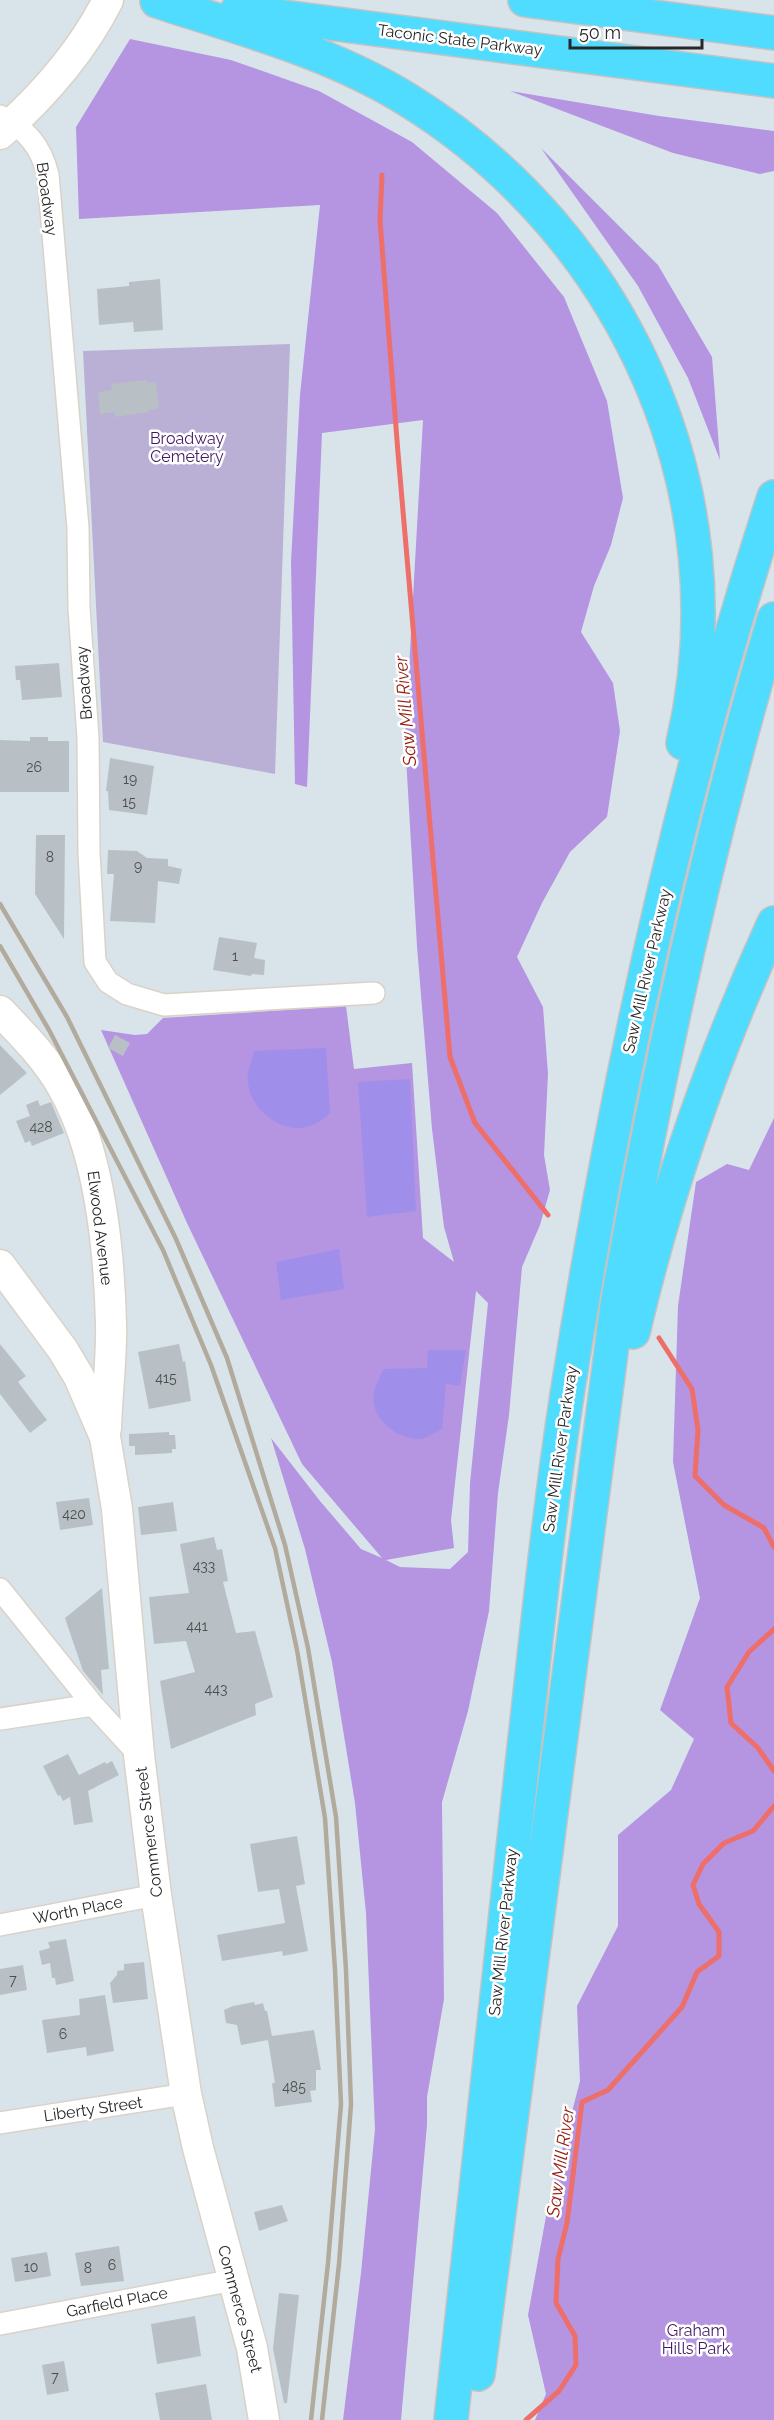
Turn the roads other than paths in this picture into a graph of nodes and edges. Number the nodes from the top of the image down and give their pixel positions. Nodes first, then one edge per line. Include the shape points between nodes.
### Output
1 (108, 0) edge
2 (525, 0) edge
3 (152, 1) edge
4 (774, 33) edge
5 (774, 81) edge
6 (4, 124) edge
7 (774, 497) edge
8 (774, 619) edge
9 (774, 923) edge
10 (374, 993) dead end
11 (0, 1011) edge
12 (604, 1177) junction
13 (0, 1265) edge
14 (105, 1437) junction
15 (599, 1448) junction
16 (0, 1589) edge
17 (93, 1705) junction
18 (0, 1719) edge
19 (139, 1755) junction
20 (156, 1895) junction
21 (0, 1925) edge
22 (186, 2094) junction
23 (0, 2123) edge
24 (234, 2280) junction
25 (0, 2324) edge
26 (264, 2420) edge
27 (451, 2420) edge
28 (472, 2420) edge

1 - 6 main road, Broadway via 68,63
2 - 4 highway
3 - 5 highway, Taconic State Parkway
3 - 12 highway via 286,43 350,68 407,99 462,136 510,176 573,247 612,304 654,388 689,508 696,571 697,641 688,719 649,891
6 - 10 street, Broadway via 35,142 48,175 78,528 95,962 108,982 127,994 164,1005
7 - 12 highway, Saw Mill River Parkway via 726,657 669,875
8 - 15 highway, Saw Mill River Parkway via 722,810 674,1013 623,1275
9 - 15 highway via 685,1148
11 - 14 main road, Elwood Avenue via 43,1058 63,1089 90,1155 99,1200 111,1324
12 - 27 highway, Saw Mill River Parkway via 568,1388 548,1536
13 - 14 main road, Commerce Street via 63,1350
14 - 19 main road, Commerce Street via 117,1509
15 - 28 highway, Saw Mill River Parkway
16 - 17 street
17 - 18 street
17 - 19 street
19 - 20 main road, Commerce Street
20 - 21 street, Worth Place
20 - 22 main road, Commerce Street
22 - 23 street, Liberty Street
22 - 24 main road, Commerce Street
24 - 25 street, Garfield Place
24 - 26 main road, Commerce Street via 258,2372

